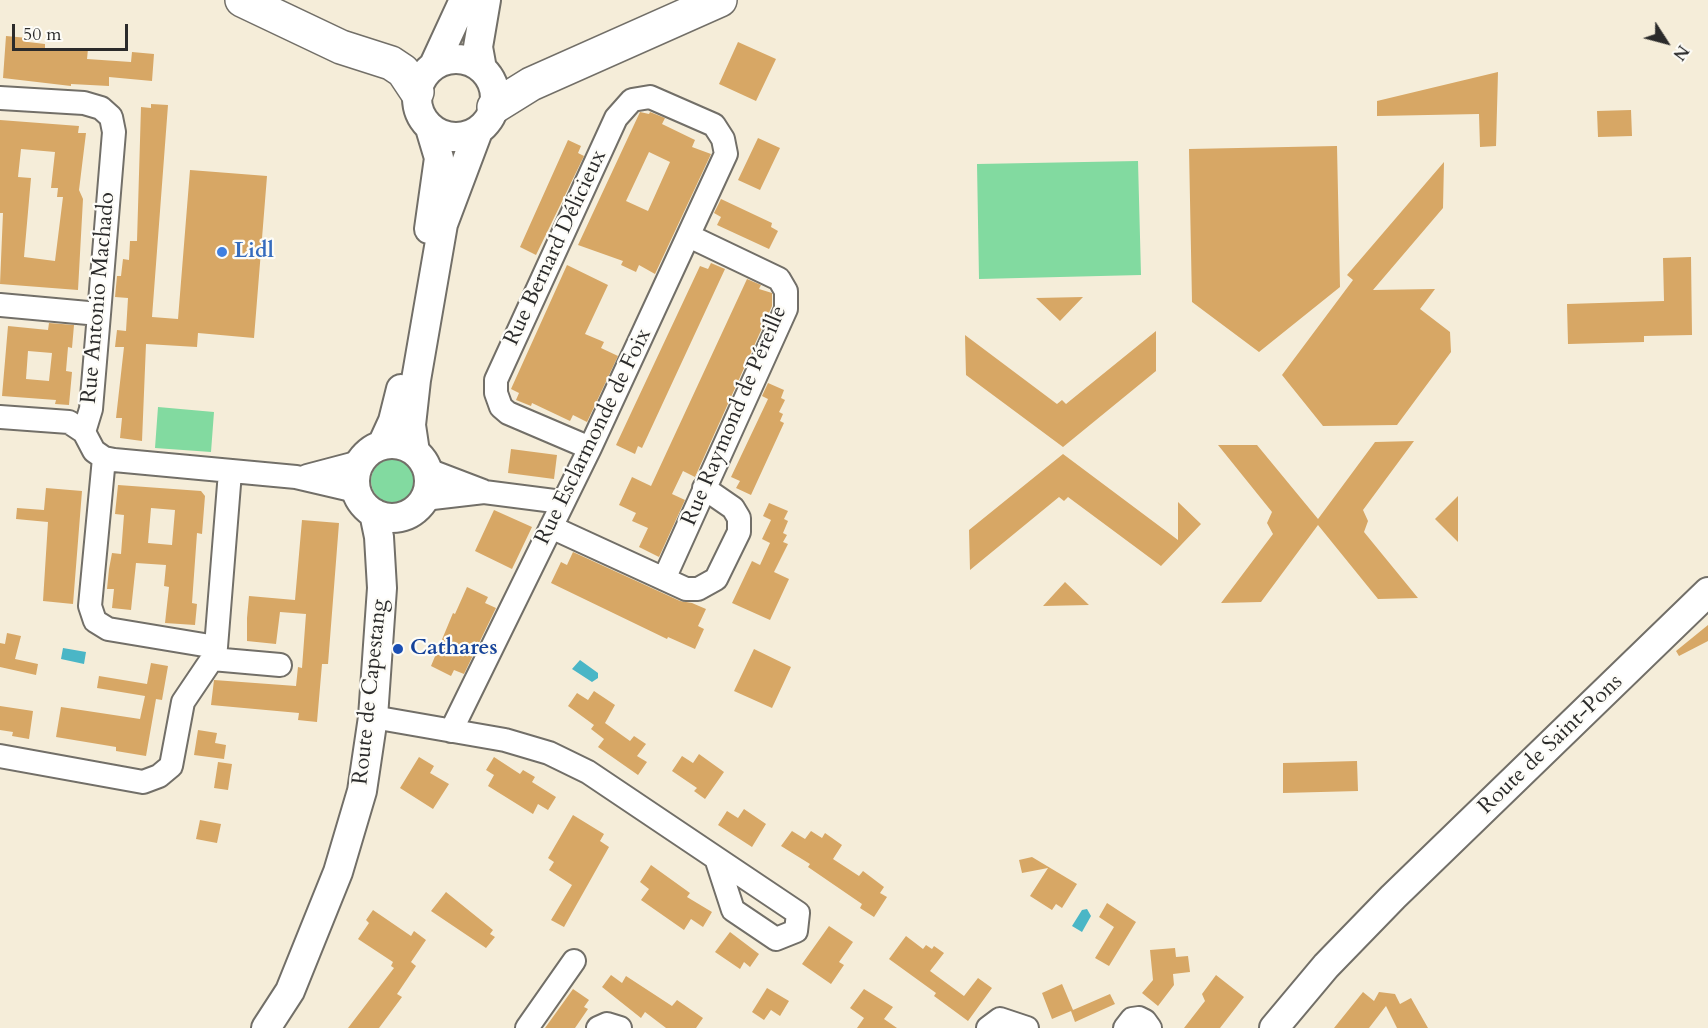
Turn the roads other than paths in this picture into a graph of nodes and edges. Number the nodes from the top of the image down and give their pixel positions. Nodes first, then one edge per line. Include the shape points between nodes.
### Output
1 (242, 0) edge
2 (464, 0) edge
3 (486, 0) edge
4 (720, 0) edge
5 (482, 69) junction
6 (426, 79) junction
7 (0, 98) edge
8 (486, 119) junction
9 (430, 128) junction
10 (723, 139) joint
11 (689, 236) junction
12 (0, 305) edge
13 (99, 314) junction
14 (0, 417) edge
15 (84, 432) junction
16 (382, 445) junction
17 (590, 448) junction
18 (104, 458) junction
19 (421, 461) junction
20 (360, 462) junction
21 (230, 472) junction
22 (296, 477) junction
23 (704, 488) junction
24 (356, 491) junction
25 (484, 492) junction
26 (562, 502) junction
27 (420, 504) junction
28 (374, 513) junction
29 (551, 527) junction
30 (664, 579) junction
31 (382, 588) junction
32 (1708, 592) edge
33 (214, 653) junction
34 (280, 664) dead end
35 (373, 717) junction
36 (451, 731) junction
37 (0, 756) edge
38 (716, 858) dead end
39 (1393, 897) junction
40 (574, 961) dead end
41 (266, 1028) edge
42 (527, 1028) edge
43 (988, 1028) edge
44 (1027, 1028) edge
45 (1125, 1028) edge
46 (1150, 1028) edge
47 (1274, 1028) edge
48 (1292, 1028) edge

1 - 6 highway via 341,47
2 - 6 main road
3 - 5 main road via 478,47
4 - 8 highway via 531,84
5 - 6 main road via 459,59
5 - 8 main road via 494,86
6 - 9 main road via 420,111
7 - 13 street, Rue Antonio Machado via 84,103 111,117 114,132
8 - 9 main road via 453,137
8 - 19 main road via 443,224 411,425
9 - 16 main road via 439,158 428,233 398,407
10 - 11 street, Rue Esclarmonde de Foix via 726,154
10 - 17 street, Rue Bernard Délicieux via 714,125 650,97 632,100 616,118 496,380 501,407 508,413
11 - 17 street, Rue Esclarmonde de Foix
11 - 23 street, Rue Raymond de Péreille via 779,279 786,291 786,309
12 - 13 street
13 - 15 street, Rue Antonio Machado via 91,409
14 - 15 street via 69,422
15 - 18 street, Rue Antonio Machado via 94,451
16 - 19 main road via 396,444
16 - 20 main road
17 - 26 street, Rue Esclarmonde de Foix
18 - 21 street
18 - 33 street via 90,606 95,621 108,629
19 - 25 street
19 - 27 main road via 429,485
20 - 22 street
20 - 24 main road via 355,476
21 - 22 street
21 - 33 street
22 - 24 street
23 - 30 street, Rue Raymond de Péreille
23 - 30 street via 733,508 739,518 739,532 716,579 707,587 686,589
24 - 28 main road
25 - 26 street
25 - 27 street
26 - 29 street, Rue Esclarmonde de Foix
27 - 28 main road via 402,516 388,518
27 - 31 main road, Route de Capestang via 398,541
28 - 31 main road, Route de Capestang via 380,537
29 - 30 street
29 - 36 street, Rue Esclarmonde de Foix
31 - 35 main road, Route de Capestang
32 - 39 main road, Route de Saint-Pons
33 - 34 street
33 - 37 street via 183,702 171,766 159,776 143,782
35 - 36 street
35 - 41 main road, Route de Capestang via 362,791 338,872 290,991
36 - 38 street via 505,740 559,758 588,772
39 - 47 main road, Route de Saint-Pons via 1326,966
39 - 48 main road, Route de Saint-Pons
40 - 42 street
43 - 44 street via 1000,1018
45 - 46 street via 1132,1019 1139,1018

